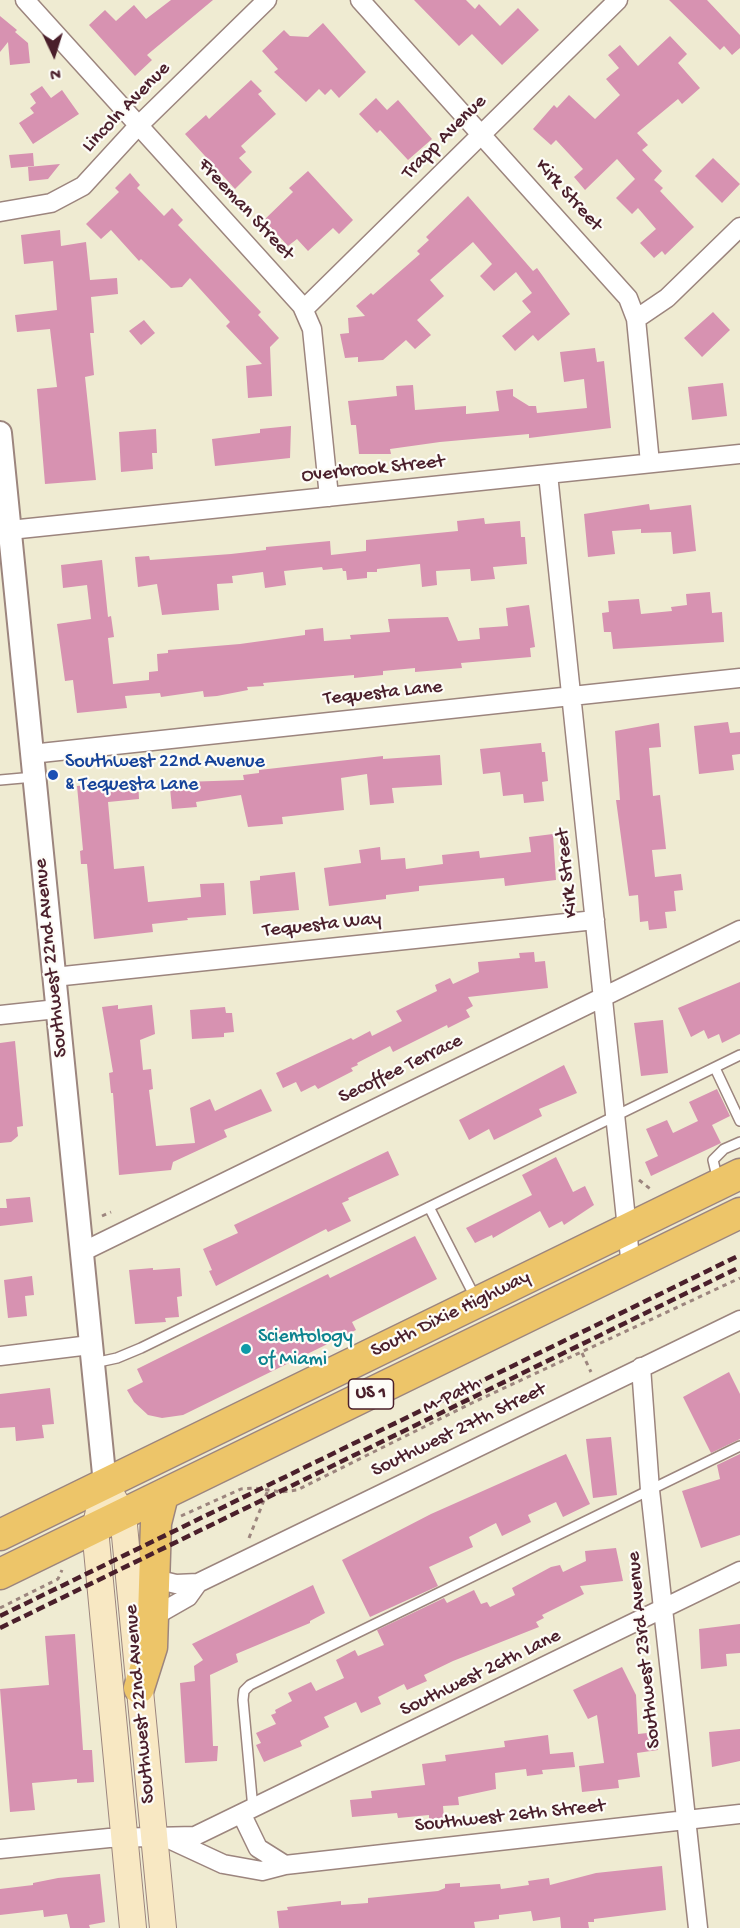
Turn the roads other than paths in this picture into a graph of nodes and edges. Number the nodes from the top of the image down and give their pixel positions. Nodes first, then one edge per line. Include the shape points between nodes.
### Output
1 (26, 0) edge
2 (267, 0) edge
3 (360, 0) edge
4 (618, 0) edge
5 (138, 126) junction
6 (482, 133) junction
7 (0, 212) edge
8 (740, 227) edge
9 (304, 309) junction
10 (636, 319) junction
11 (0, 432) edge
12 (740, 454) edge
13 (650, 463) junction
14 (548, 474) junction
15 (329, 497) junction
16 (10, 530) junction
17 (740, 678) edge
18 (572, 696) junction
19 (31, 754) junction
20 (34, 777) junction
21 (0, 780) edge
22 (595, 920) junction
23 (740, 930) edge
24 (54, 977) junction
25 (603, 996) junction
26 (57, 1010) junction
27 (0, 1015) edge
28 (740, 1055) edge
29 (715, 1068) junction
30 (615, 1118) junction
31 (740, 1121) edge
32 (740, 1142) edge
33 (729, 1179) edge
34 (429, 1207) junction
35 (740, 1213) edge
36 (626, 1229) junction
37 (82, 1252) junction
38 (631, 1267) junction
39 (477, 1302) junction
40 (740, 1320) edge
41 (91, 1354) junction
42 (0, 1356) edge
43 (641, 1367) junction
44 (740, 1446) edge
45 (105, 1484) junction
46 (650, 1491) junction
47 (167, 1505) junction
48 (123, 1515) junction
49 (95, 1529) junction
50 (0, 1535) edge
51 (740, 1571) edge
52 (0, 1574) edge
53 (155, 1579) junction
54 (198, 1583) junction
55 (663, 1610) junction
56 (153, 1617) junction
57 (139, 1688) junction
58 (247, 1812) junction
59 (740, 1814) edge
60 (687, 1820) junction
61 (124, 1837) junction
62 (160, 1838) junction
63 (0, 1849) edge
64 (285, 1865) junction
65 (133, 1928) edge
66 (163, 1928) edge
67 (698, 1928) edge

1 - 5 street, Freeman Street
2 - 5 street, Lincoln Avenue
3 - 6 street, Kirk Street
4 - 6 street, Trapp Avenue
5 - 7 street, Lincoln Avenue via 76,191 51,203
5 - 9 street, Freeman Street
6 - 9 street, Trapp Avenue
6 - 10 street, Kirk Street via 622,290
8 - 10 street via 667,298
9 - 15 street, Freeman Street via 312,329
10 - 13 street, Kirk Street
11 - 16 street, Southwest 22nd Avenue
12 - 13 street, Overbrook Street
13 - 14 street, Overbrook Street
14 - 15 street, Overbrook Street
14 - 18 street, Kirk Street
15 - 16 street, Overbrook Street
16 - 19 street, Southwest 22nd Avenue
17 - 18 street, Tequesta Lane
18 - 19 street, Tequesta Lane
18 - 22 street, Kirk Street
19 - 20 street, Southwest 22nd Avenue
20 - 21 lane
20 - 24 street, Southwest 22nd Avenue
22 - 24 street, Tequesta Way
22 - 25 street, Kirk Street
23 - 25 street, Secoffee Terrace
24 - 26 street, Southwest 22nd Avenue
25 - 30 street, Kirk Street
25 - 37 street, Secoffee Terrace
26 - 27 street
26 - 37 street, Southwest 22nd Avenue
28 - 29 lane
29 - 30 lane
29 - 31 lane
30 - 34 lane
30 - 36 street, Kirk Street
32 - 33 lane via 724,1149 713,1160
33 - 36 highway, South Dixie Highway / US 1
34 - 39 lane
34 - 41 lane via 141,1348 117,1358
35 - 38 highway, South Dixie Highway / US 1
36 - 38 street, Kirk Street
36 - 39 highway, South Dixie Highway / US 1
37 - 41 street, Southwest 22nd Avenue
38 - 47 highway, South Dixie Highway / US 1
39 - 45 highway, South Dixie Highway / US 1
40 - 43 street, Southwest 27th Street
41 - 42 street
41 - 45 street, Southwest 22nd Avenue
43 - 46 street, Southwest 23rd Avenue
43 - 54 street, Southwest 27th Street
44 - 46 lane
45 - 48 main road, Southwest 22nd Avenue
45 - 49 main road, Southwest 22nd Avenue
45 - 50 highway, South Dixie Highway / US 1
46 - 55 street, Southwest 23rd Avenue
46 - 58 lane via 250,1685 243,1700
47 - 48 highway, South Dixie Highway / US 1
47 - 53 highway via 156,1523
48 - 49 highway, South Dixie Highway / US 1
48 - 57 main road, Southwest 22nd Avenue
49 - 52 highway, South Dixie Highway / US 1
49 - 61 main road, Southwest 22nd Avenue
51 - 55 street, Southwest 26th Lane
53 - 54 street, Southwest 27th Street via 176,1584
53 - 56 highway
54 - 56 street, Southwest 27th Street via 188,1597
55 - 58 street, Southwest 26th Lane
55 - 60 street, Southwest 23rd Avenue
56 - 57 highway via 152,1647
57 - 62 main road, Southwest 22nd Avenue
58 - 62 street, Southwest 26th Street via 195,1836
58 - 64 street via 258,1848
59 - 60 street, Southwest 26th Street
60 - 64 street, Southwest 26th Street
60 - 67 street, Southwest 23rd Avenue
61 - 62 street, Southwest 26th Street
61 - 63 street, Southwest 26th Street
61 - 65 main road, Southwest 22nd Avenue
62 - 64 street, Southwest 26th Street via 239,1868 262,1871
62 - 66 main road, Southwest 22nd Avenue

